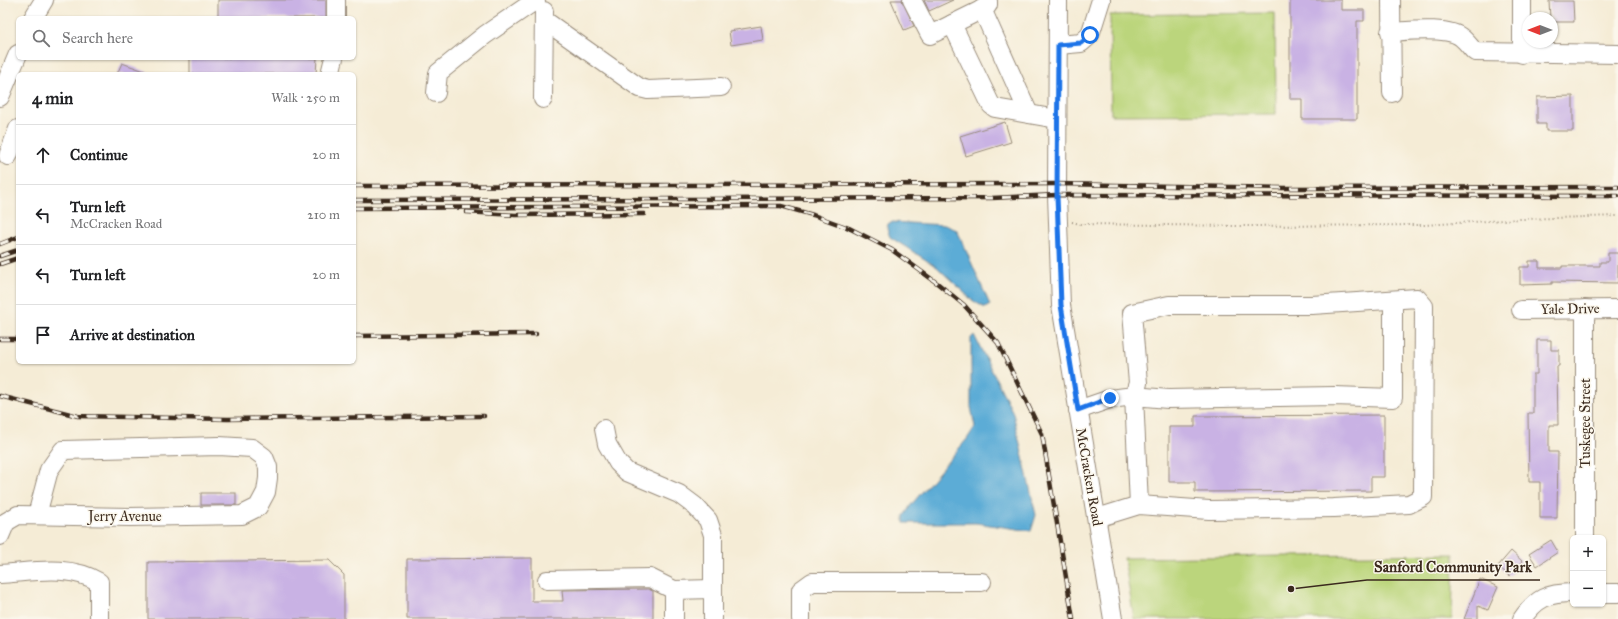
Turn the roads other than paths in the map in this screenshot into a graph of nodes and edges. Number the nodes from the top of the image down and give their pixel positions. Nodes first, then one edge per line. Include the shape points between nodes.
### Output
1 (44, 0) edge
2 (336, 0) edge
3 (536, 0) edge
4 (544, 0) edge
5 (912, 0) edge
6 (1058, 0) edge
7 (1101, 0) edge
8 (1391, 0) edge
9 (1522, 0) edge
10 (985, 5) edge
11 (34, 16) edge
12 (336, 16) edge
13 (544, 20) junction
14 (952, 24) junction
15 (1390, 32) junction
16 (1058, 45) junction
17 (1522, 54) junction
18 (1618, 54) edge
19 (16, 59) edge
20 (334, 60) edge
21 (330, 72) edge
22 (721, 87) dead end
23 (436, 93) dead end
24 (1392, 93) dead end
25 (0, 97) edge
26 (543, 99) dead end
27 (1029, 114) junction
28 (1058, 119) junction
29 (16, 138) edge
30 (12, 156) edge
31 (1393, 300) junction
32 (1585, 309) junction
33 (1618, 309) edge
34 (1521, 310) dead end
35 (1134, 396) junction
36 (1078, 410) junction
37 (604, 429) dead end
38 (1139, 505) junction
39 (37, 515) junction
40 (1097, 518) junction
41 (1585, 535) edge
42 (0, 536) edge
43 (0, 574) edge
44 (547, 580) dead end
45 (982, 582) dead end
46 (712, 589) junction
47 (674, 590) junction
48 (1570, 593) edge
49 (1606, 593) edge
50 (1618, 593) edge
51 (99, 619) edge
52 (674, 619) edge
53 (713, 619) edge
54 (801, 619) edge
55 (1113, 619) edge
56 (1522, 619) edge

1 - 11 street
2 - 12 street
3 - 23 street via 484,35 438,73
4 - 13 street
5 - 14 street via 930,35
6 - 16 street, McCracken Road
7 - 16 street via 1090,35 1081,43
8 - 15 street
9 - 17 street
10 - 14 street
10 - 27 street
13 - 22 street via 640,88 648,90
13 - 26 street
14 - 27 street via 991,105
15 - 17 street via 1433,30 1453,33 1462,37 1475,52
15 - 24 street
16 - 28 street, McCracken Road
17 - 18 street
19 - 25 street
20 - 21 street
27 - 28 street
28 - 36 street, McCracken Road via 1061,305
29 - 30 street
31 - 35 street via 1312,305 1169,305 1132,313 1138,383
31 - 35 street via 1393,398 1334,396 1168,399
31 - 38 street via 1417,298 1424,306 1423,497 1409,504 1334,508 1208,510
32 - 33 street, Yale Drive
32 - 34 street, Yale Drive
32 - 41 street, Tuskegee Street
35 - 36 street via 1110,398
35 - 38 street
36 - 40 street, McCracken Road
37 - 46 street via 607,444 618,464 627,472 679,494 708,520 713,535
38 - 40 street
39 - 39 street, Jerry Avenue via 242,515 258,507 266,492 268,467 264,457 252,448 219,446 63,450 49,470
39 - 42 street, Jerry Avenue via 18,515 6,522
40 - 55 street, McCracken Road
43 - 51 street via 62,571 77,572 90,577 99,582
44 - 47 street via 650,578
45 - 54 street via 812,582 801,590
46 - 47 street
46 - 53 street
47 - 52 street
48 - 56 street via 1545,596 1528,609
49 - 50 street

